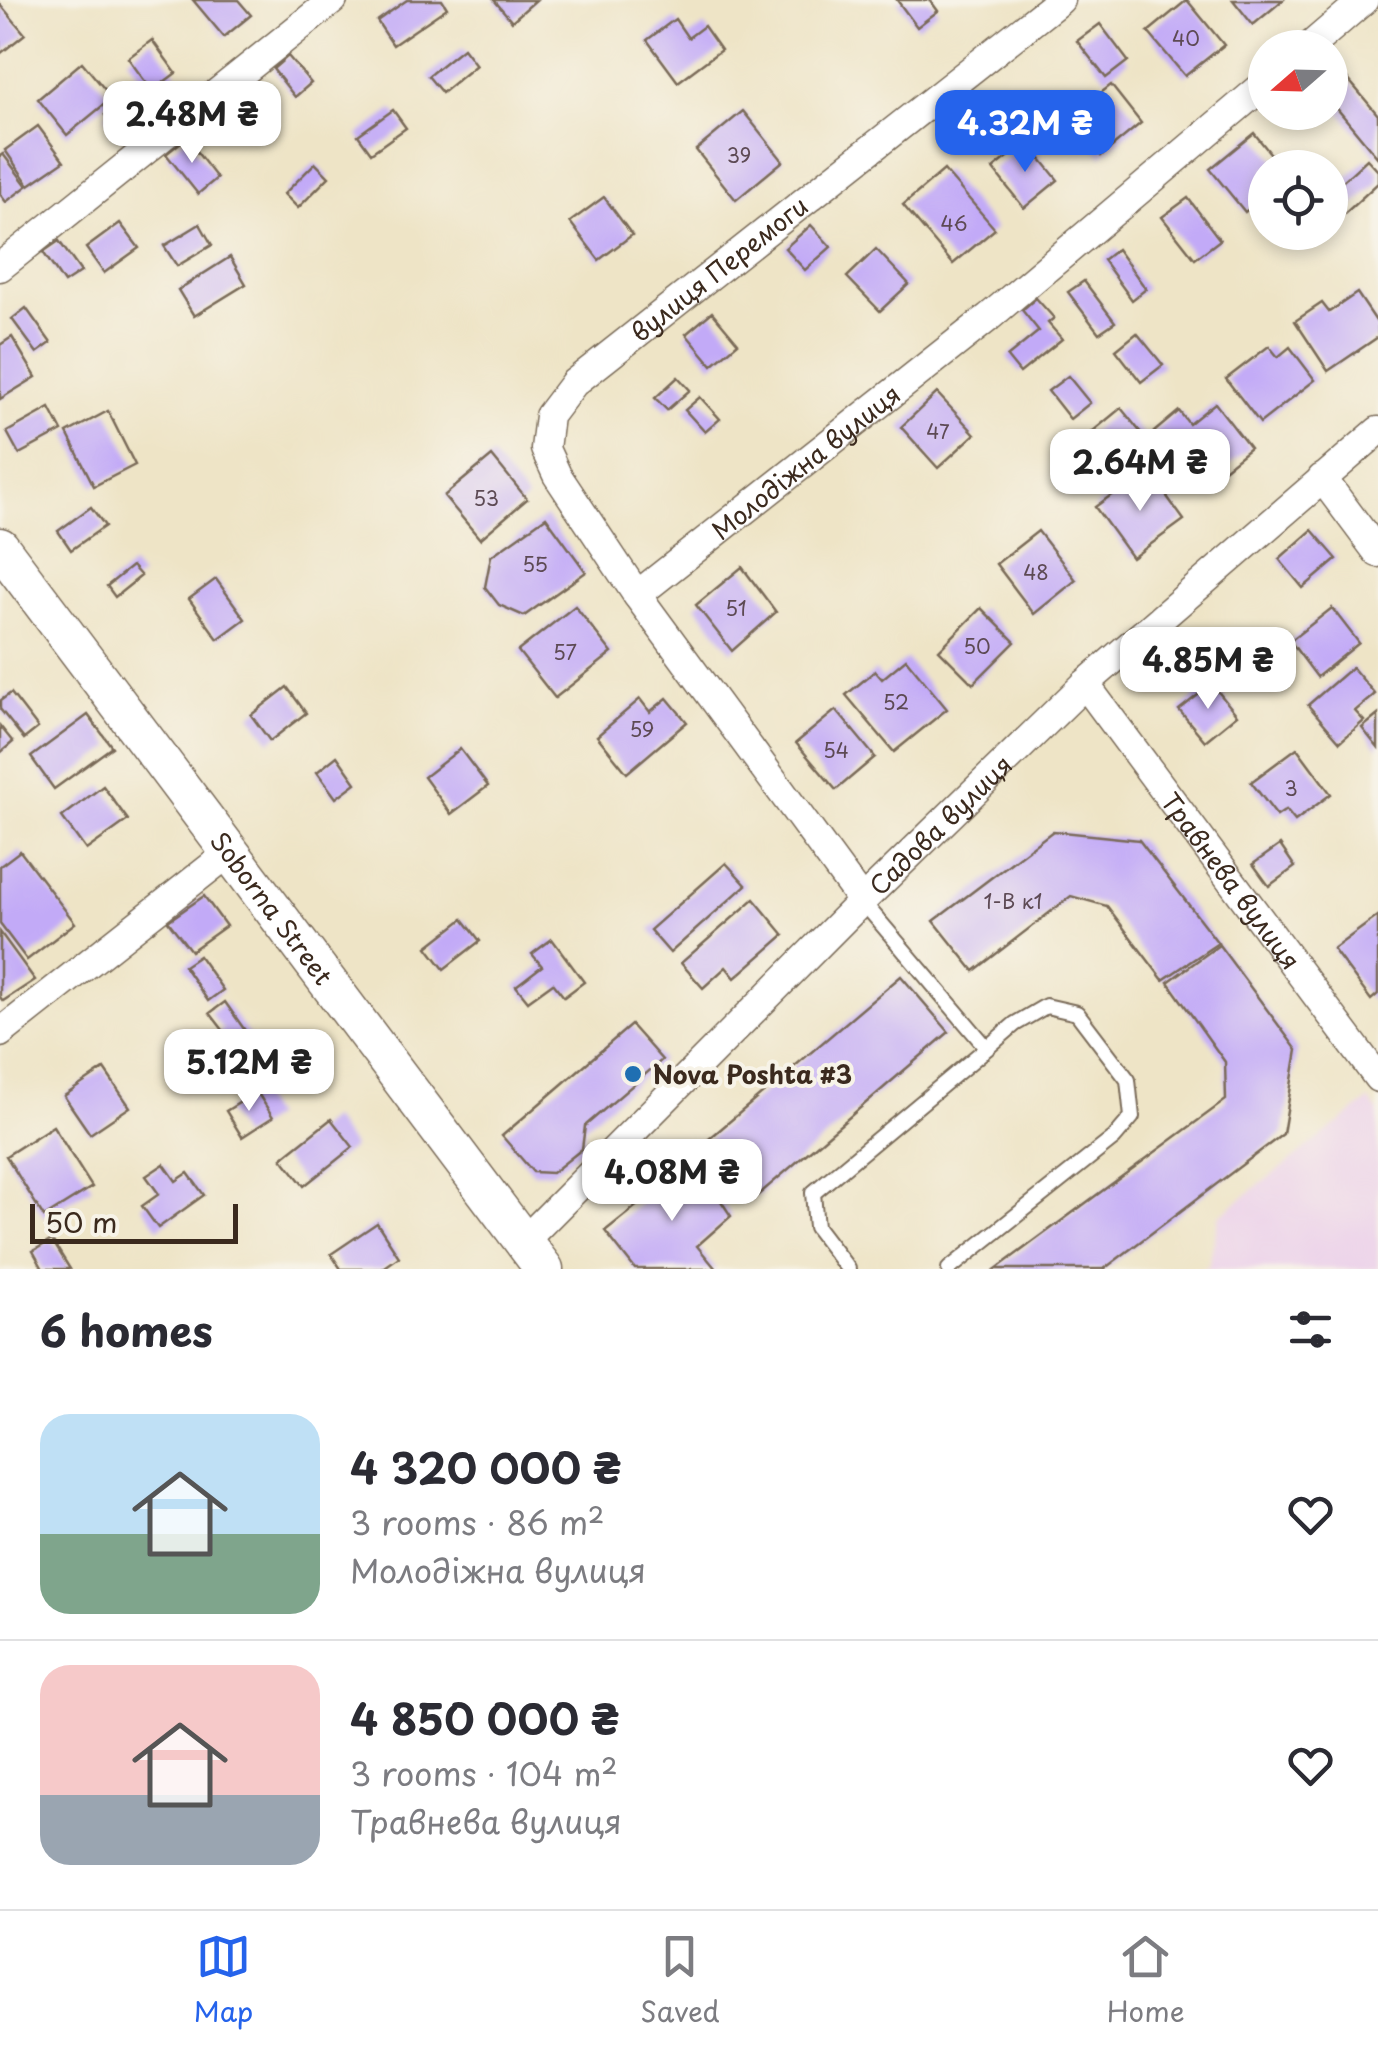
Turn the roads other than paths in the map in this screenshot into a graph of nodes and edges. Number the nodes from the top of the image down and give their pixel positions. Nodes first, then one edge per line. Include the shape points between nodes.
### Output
1 (333, 0) edge
2 (1060, 0) edge
3 (1364, 0) edge
4 (1329, 30) edge
5 (1248, 98) edge
6 (0, 268) edge
7 (1378, 431) edge
8 (1322, 478) junction
9 (0, 547) edge
10 (1378, 553) edge
11 (637, 595) junction
12 (1085, 684) junction
13 (230, 852) junction
14 (862, 901) junction
15 (0, 1033) edge
16 (987, 1048) junction
17 (1378, 1078) edge
18 (533, 1256) edge
19 (848, 1269) edge
20 (949, 1269) edge

1 - 6 street
2 - 11 street, вулиця Перемоги via 574,383 550,416 544,449
3 - 4 street
5 - 11 street, Молодіжна вулиця via 988,317
7 - 8 street, Садова вулиця
8 - 10 street
8 - 12 street, Садова вулиця
9 - 13 main road, Soborna Street
11 - 14 street
12 - 14 street, Садова вулиця
12 - 17 street, Травнева вулиця
13 - 15 street
13 - 18 main road, Soborna Street
14 - 16 lane
14 - 18 street, Садова вулиця
16 - 19 lane via 813,1193 816,1227
16 - 20 lane via 1046,1006 1077,1013 1128,1080 1132,1117

